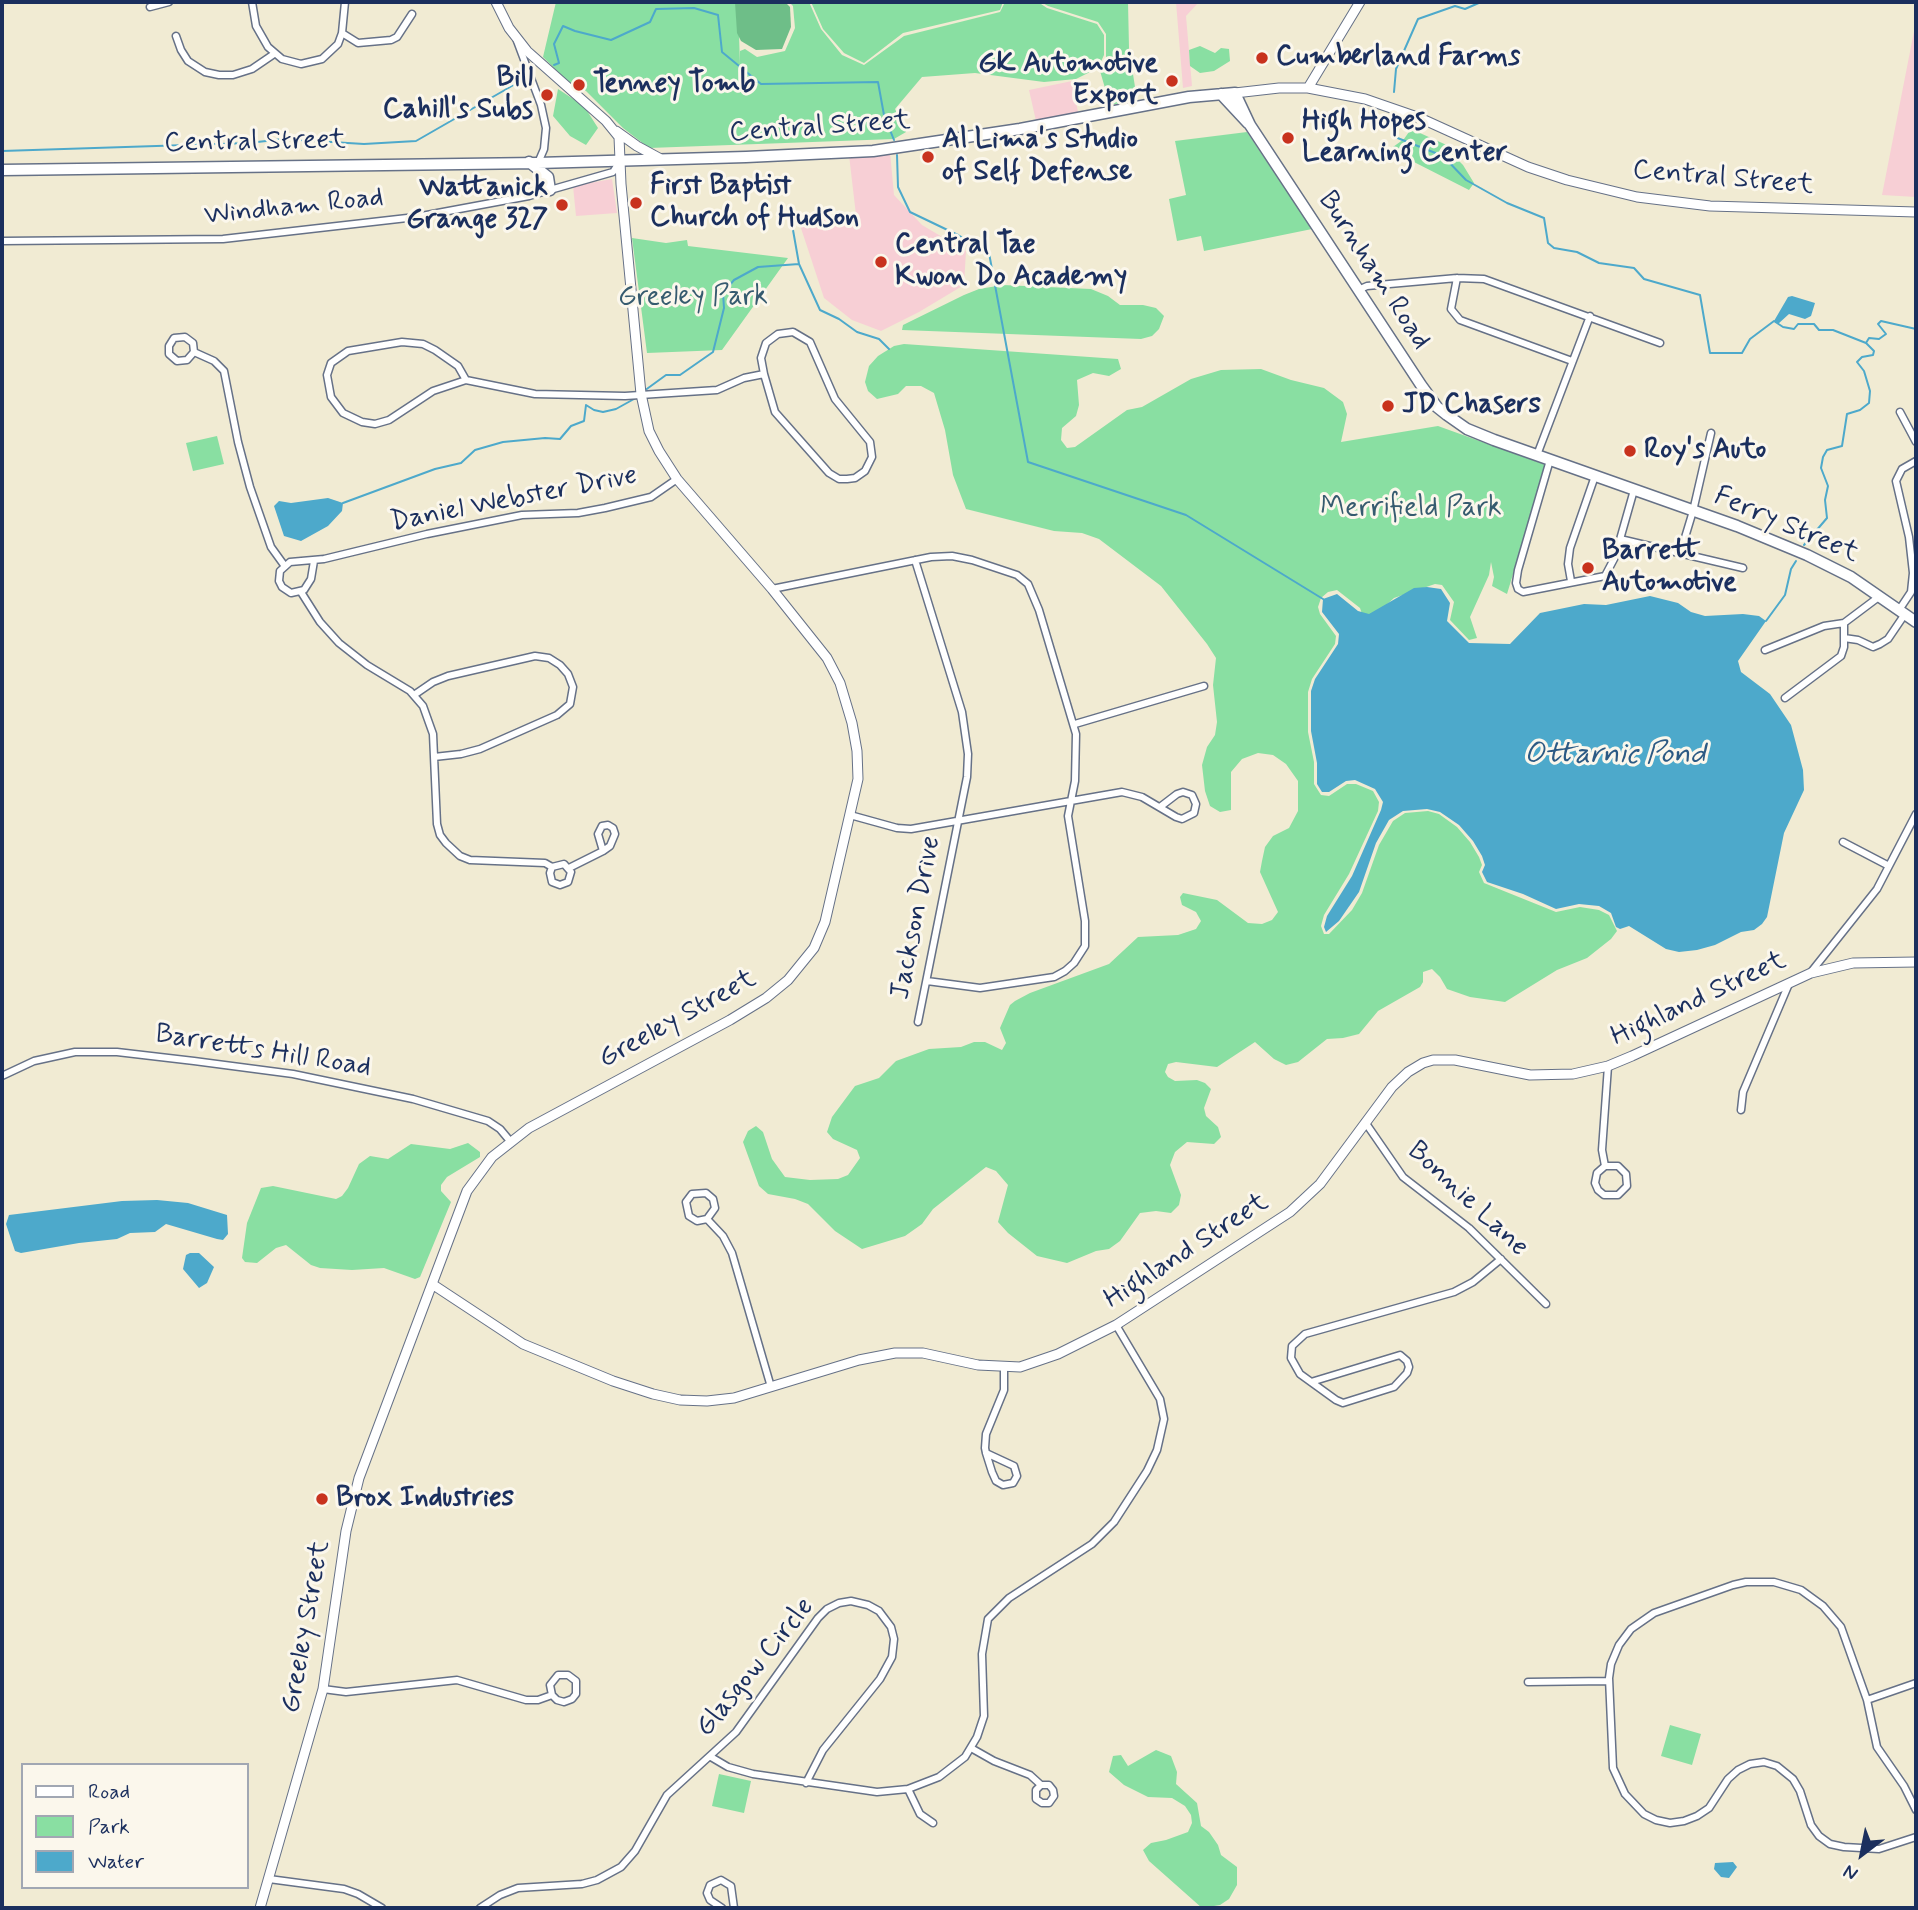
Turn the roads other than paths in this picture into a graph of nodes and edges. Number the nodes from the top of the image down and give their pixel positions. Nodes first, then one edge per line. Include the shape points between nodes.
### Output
1 (170, 2) edge
2 (252, 2) edge
3 (345, 2) edge
4 (496, 2) edge
5 (1360, 2) edge
6 (150, 6) dead end
7 (412, 15) dead end
8 (342, 33) junction
9 (176, 36) dead end
10 (516, 39) junction
11 (274, 54) junction
12 (1308, 88) junction
13 (1235, 93) junction
14 (1222, 94) junction
15 (1250, 125) junction
16 (614, 130) junction
17 (659, 158) junction
18 (621, 160) junction
19 (534, 162) junction
20 (2, 170) edge
21 (550, 190) junction
22 (1916, 212) edge
23 (2, 241) edge
24 (1457, 278) junction
25 (1359, 290) junction
26 (1590, 316) junction
27 (1660, 343) dead end
28 (194, 352) junction
29 (1572, 362) junction
30 (764, 373) junction
31 (466, 380) junction
32 (641, 394) junction
33 (1437, 407) joint
34 (1900, 412) dead end
35 (1711, 433) dead end
36 (1916, 442) edge
37 (1537, 455) junction
38 (1550, 460) junction
39 (1916, 461) edge
40 (1595, 476) junction
41 (677, 479) junction
42 (1633, 490) junction
43 (1693, 511) junction
44 (1916, 534) edge
45 (1909, 537) junction
46 (1620, 539) junction
47 (1680, 554) junction
48 (915, 560) junction
49 (314, 561) junction
50 (284, 565) junction
51 (1743, 568) dead end
52 (1572, 581) junction
53 (772, 589) junction
54 (301, 592) junction
55 (1880, 596) junction
56 (1902, 612) junction
57 (1916, 622) edge
58 (1844, 623) junction
59 (1844, 638) junction
60 (1765, 650) dead end
61 (1204, 686) dead end
62 (414, 695) junction
63 (1785, 698) dead end
64 (1074, 724) junction
65 (434, 757) junction
66 (1070, 801) junction
67 (1160, 807) junction
68 (1916, 814) edge
69 (850, 815) junction
70 (958, 822) junction
71 (1843, 842) dead end
72 (603, 851) dead end
73 (1889, 866) junction
74 (552, 867) junction
75 (569, 868) junction
76 (1916, 962) edge
77 (1811, 973) junction
78 (926, 981) junction
79 (1787, 986) junction
80 (918, 1022) dead end
81 (1608, 1066) junction
82 (2, 1076) edge
83 (1741, 1110) dead end
84 (1365, 1122) junction
85 (510, 1141) junction
86 (1605, 1166) junction
87 (707, 1219) junction
88 (1501, 1259) junction
89 (432, 1284) junction
90 (1546, 1304) dead end
91 (1116, 1325) junction
92 (1004, 1368) junction
93 (1311, 1382) junction
94 (771, 1387) junction
95 (986, 1453) junction
96 (1609, 1681) junction
97 (1528, 1682) dead end
98 (1916, 1683) edge
99 (323, 1689) junction
100 (552, 1695) junction
101 (1867, 1700) junction
102 (971, 1748) junction
103 (711, 1757) junction
104 (806, 1783) junction
105 (1041, 1785) dead end
106 (908, 1789) junction
107 (1916, 1810) edge
108 (933, 1823) dead end
109 (1916, 1837) edge
110 (269, 1879) junction
111 (260, 1908) edge
112 (382, 1908) edge
113 (480, 1908) edge
114 (722, 1908) edge
115 (734, 1908) edge

1 - 6 street
2 - 11 street via 256,26
3 - 8 street
4 - 10 street
5 - 12 street
7 - 8 street via 391,40 358,43
8 - 11 street via 331,52 312,63 294,64
9 - 11 street via 188,61 219,75 245,71
10 - 16 street
10 - 19 street via 545,128 544,149
12 - 13 street, Central Street
12 - 22 street, Central Street via 1391,107 1528,167 1637,197 1710,206
13 - 14 main road, Central Street
13 - 15 main road, Burnham Road
14 - 15 main road, Burnham Road
14 - 17 main road, Central Street via 873,151
15 - 25 main road, Burnham Road
16 - 17 street
16 - 18 street, Greeley Street
17 - 18 main road, Central Street
18 - 19 main road, Central Street
18 - 21 street, Windham Road via 613,172
18 - 32 street, Greeley Street
19 - 20 main road, Central Street
19 - 21 main road via 548,177
21 - 23 street, Windham Road via 437,214 223,239
24 - 25 street
24 - 26 street via 1497,282
24 - 29 street via 1451,309 1460,320
25 - 33 main road, Burnham Road
26 - 27 street
26 - 29 street
28 - 28 street via 186,337 174,338 169,346 171,357 180,362
28 - 50 street via 225,370 245,470 271,547
29 - 37 street
30 - 30 street via 775,412 826,470 847,479 865,471 872,457 870,442 835,399 807,340 789,332 771,338 762,351
30 - 32 street via 718,390
31 - 31 street via 433,391 388,419 369,424 338,408 327,375 331,363 348,351 409,342 423,344 447,358
31 - 32 street via 535,394
32 - 41 street, Greeley Street via 649,431
33 - 37 main road, Ferry Street via 1476,433
34 - 36 street
35 - 43 street
37 - 38 main road, Ferry Street
38 - 40 main road, Ferry Street
38 - 52 street via 1516,583 1518,589 1530,592
39 - 45 street via 1902,469 1896,481
40 - 42 main road, Ferry Street
40 - 52 street via 1570,548
41 - 49 street, Daniel Webster Drive via 651,497 605,508 522,515
41 - 53 street, Greeley Street
42 - 43 main road, Ferry Street
42 - 46 street
43 - 47 street
43 - 55 main road, Ferry Street via 1807,555
44 - 45 street
45 - 56 street via 1912,586
46 - 47 street
46 - 52 street via 1605,576
47 - 51 street
48 - 53 street
48 - 64 street via 958,557 1023,579 1039,610
48 - 70 street, Jackson Drive via 967,740 967,777
49 - 50 street, Daniel Webster Drive
49 - 54 street via 309,584
50 - 54 street via 280,584 291,593
53 - 69 street, Greeley Street via 819,646 845,697 859,765
54 - 62 street via 339,643
55 - 56 main road, Ferry Street
55 - 58 street
56 - 57 main road, Ferry Street
56 - 59 street via 1888,639 1880,644 1873,647
58 - 59 street
58 - 60 street via 1824,626
59 - 63 street via 1841,656
61 - 64 street
62 - 65 street via 431,725
62 - 65 street via 448,676 535,656 560,665 573,687 570,704 557,715 480,749
64 - 66 street via 1077,755
65 - 74 street via 438,829 449,847 470,859
66 - 67 street via 1128,792
66 - 70 street
66 - 78 street via 1068,816 1086,940 1074,963 1054,976 1007,986 980,988
67 - 67 street via 1183,792 1196,804 1192,816 1182,819
68 - 73 street
69 - 70 street via 911,830
69 - 85 street, Greeley Street via 825,922 814,948 788,980 755,1006
70 - 78 street, Jackson Drive
71 - 73 street
72 - 75 street
73 - 77 street via 1877,889
74 - 75 street
74 - 75 street via 550,879 560,885 569,880
76 - 77 street, Highland Street via 1853,963
77 - 79 street, Highland Street
78 - 80 street, Jackson Drive
79 - 81 street, Highland Street
79 - 83 street
81 - 84 street, Highland Street via 1544,1076 1433,1060 1402,1077
81 - 86 street
82 - 85 street, Barretts Hill Road via 41,1059 75,1052 194,1061 293,1074 413,1099 488,1121
84 - 88 street, Bonnie Lane via 1403,1177
84 - 91 street, Highland Street via 1301,1204
85 - 89 street, Greeley Street via 482,1168 467,1191
86 - 86 street via 1596,1175 1597,1188 1606,1196 1618,1195 1627,1186 1626,1174 1618,1166
87 - 87 street via 715,1208 713,1199 706,1193 692,1194 686,1211 697,1221
87 - 94 street via 732,1253
88 - 90 street, Bonnie Lane
88 - 93 street via 1454,1292 1305,1334 1292,1346 1291,1358
89 - 94 street, Highland Street via 523,1344 639,1390 707,1401
89 - 99 street, Greeley Street via 351,1504
91 - 92 street, Highland Street via 1039,1362
91 - 102 street via 1160,1399 1161,1439 1147,1471 1114,1522 1092,1544 1009,1598 988,1619 982,1654 984,1716
92 - 94 street, Highland Street via 923,1353 895,1353
92 - 95 street via 1004,1390 986,1433
93 - 93 street via 1336,1400 1349,1403 1394,1387 1409,1367 1404,1357 1394,1356
95 - 95 street via 1014,1466 1017,1476 1013,1483 996,1481
96 - 97 street
96 - 101 street via 1619,1645 1631,1629 1654,1613 1732,1585 1774,1583 1801,1590 1833,1616
96 - 109 street via 1613,1768 1625,1794 1644,1814 1670,1823 1697,1816 1709,1808 1738,1770 1764,1762 1793,1779 1811,1825 1830,1844 1879,1849
98 - 101 street
99 - 100 street via 346,1692 450,1679 526,1700
99 - 110 street, Greeley Street
100 - 100 street via 550,1685 556,1676 566,1674 576,1681 572,1699 559,1701
101 - 107 street via 1877,1747
102 - 105 street via 1023,1771
102 - 106 street via 952,1769
103 - 104 street via 741,1771
103 - 104 street, Glasgow Circle via 745,1721 822,1614 845,1602 868,1605 891,1627 892,1657 823,1750
103 - 113 street, Glasgow Circle via 674,1787 635,1851 610,1875 582,1884 519,1888
104 - 106 street via 859,1791
106 - 108 street via 920,1814
110 - 111 street, Greeley Street
110 - 112 street via 344,1889
114 - 115 street via 708,1897 710,1885 717,1881 732,1886

